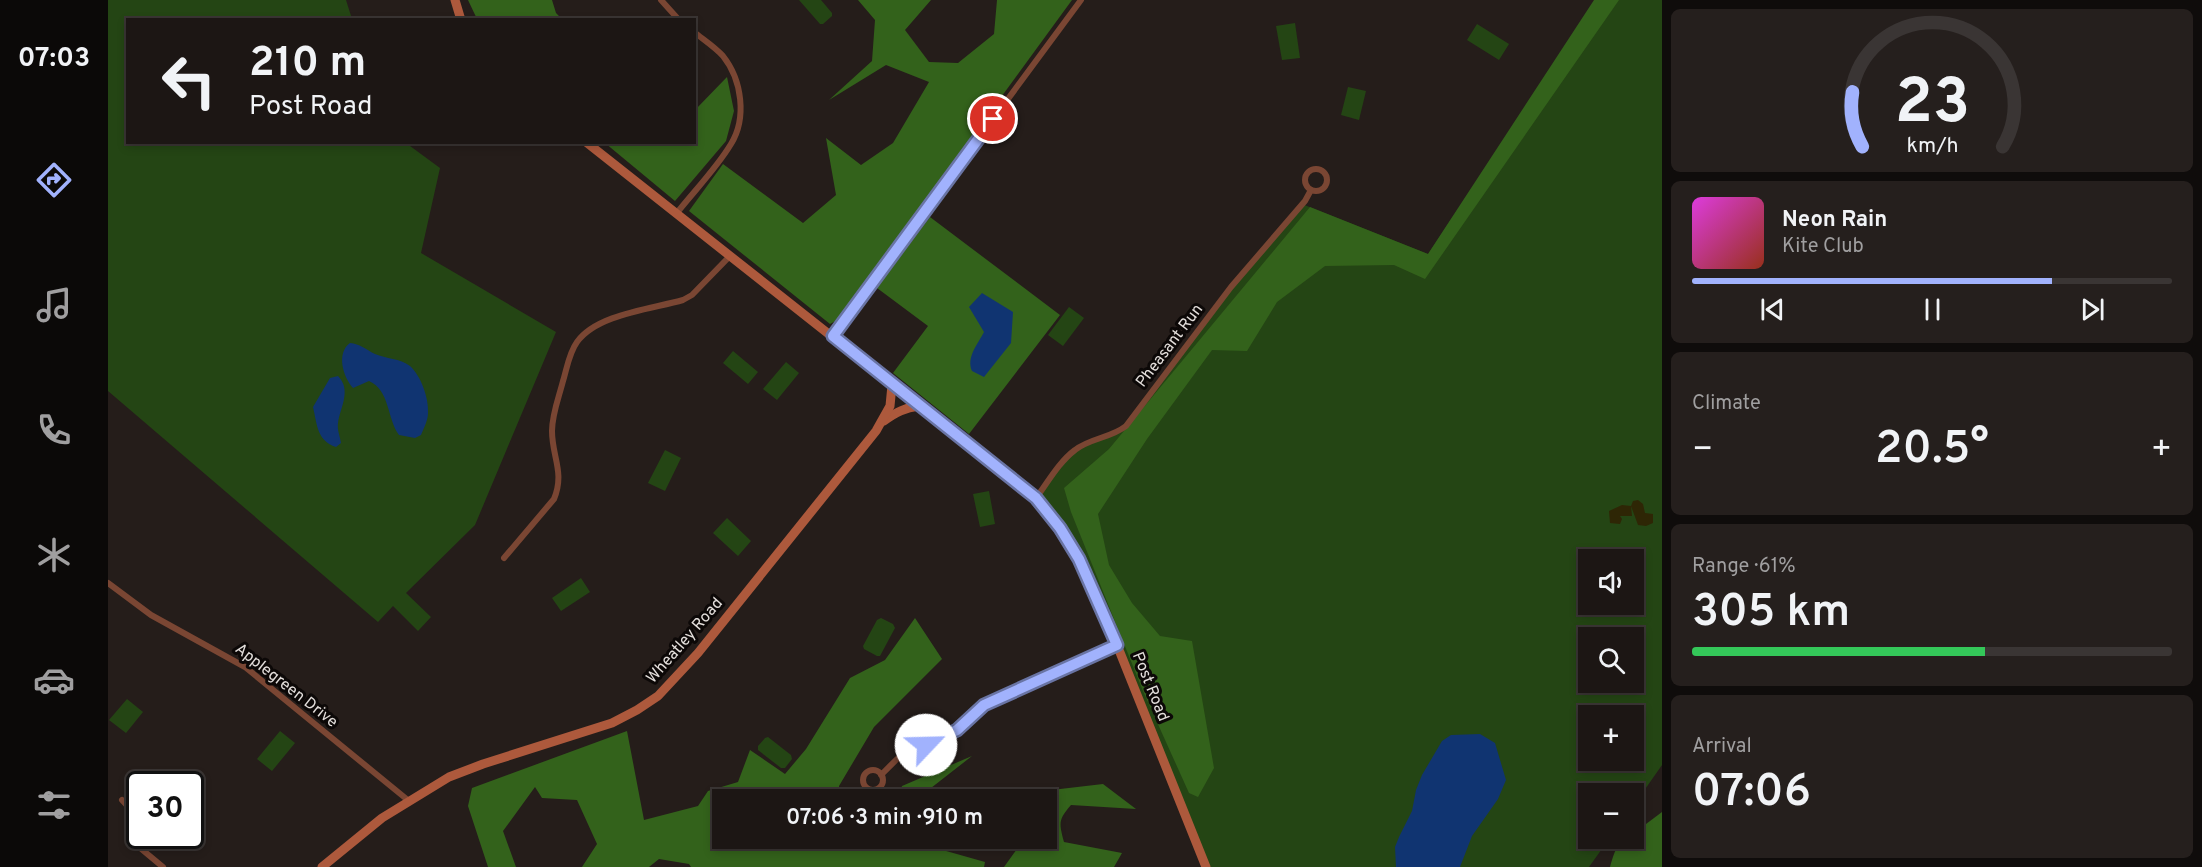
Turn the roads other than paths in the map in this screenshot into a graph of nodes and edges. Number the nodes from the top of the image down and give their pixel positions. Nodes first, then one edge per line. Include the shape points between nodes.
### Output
1 (455, 0) edge
2 (661, 0) edge
3 (1081, 0) edge
4 (460, 18) edge
5 (677, 18) edge
6 (696, 34) edge
7 (588, 144) edge
8 (1311, 190) dead end
9 (676, 214) junction
10 (730, 256) junction
11 (833, 336) junction
12 (892, 385) junction
13 (919, 406) junction
14 (882, 422) junction
15 (1036, 498) junction
16 (504, 558) dead end
17 (108, 584) edge
18 (1117, 645) junction
19 (881, 775) dead end
20 (122, 800) dead end
21 (409, 801) junction
22 (163, 867) edge
23 (322, 867) edge
24 (1206, 867) edge

1 - 4 main road
2 - 5 street
3 - 11 street
6 - 9 street via 722,56 734,74 740,118 732,144
7 - 9 main road
8 - 15 street, Pheasant Run via 1126,426 1075,450
9 - 10 main road
10 - 11 main road
10 - 16 street via 692,295 606,321 577,341 553,420 560,473 558,490
11 - 12 main road
12 - 13 main road, Post Road
12 - 14 main road, Wheatley Road via 890,406
13 - 14 main road, Wheatley Road via 908,407
13 - 15 main road, Post Road
14 - 21 main road, Wheatley Road via 698,653 658,696 612,723 449,777
15 - 18 main road, Post Road via 1079,559
17 - 21 street, Applegreen Drive via 151,615 245,667
18 - 19 street via 984,705 957,730 910,751
18 - 24 main road, Post Road
20 - 22 street via 134,813 133,842
21 - 23 main road, Wheatley Road via 381,818

